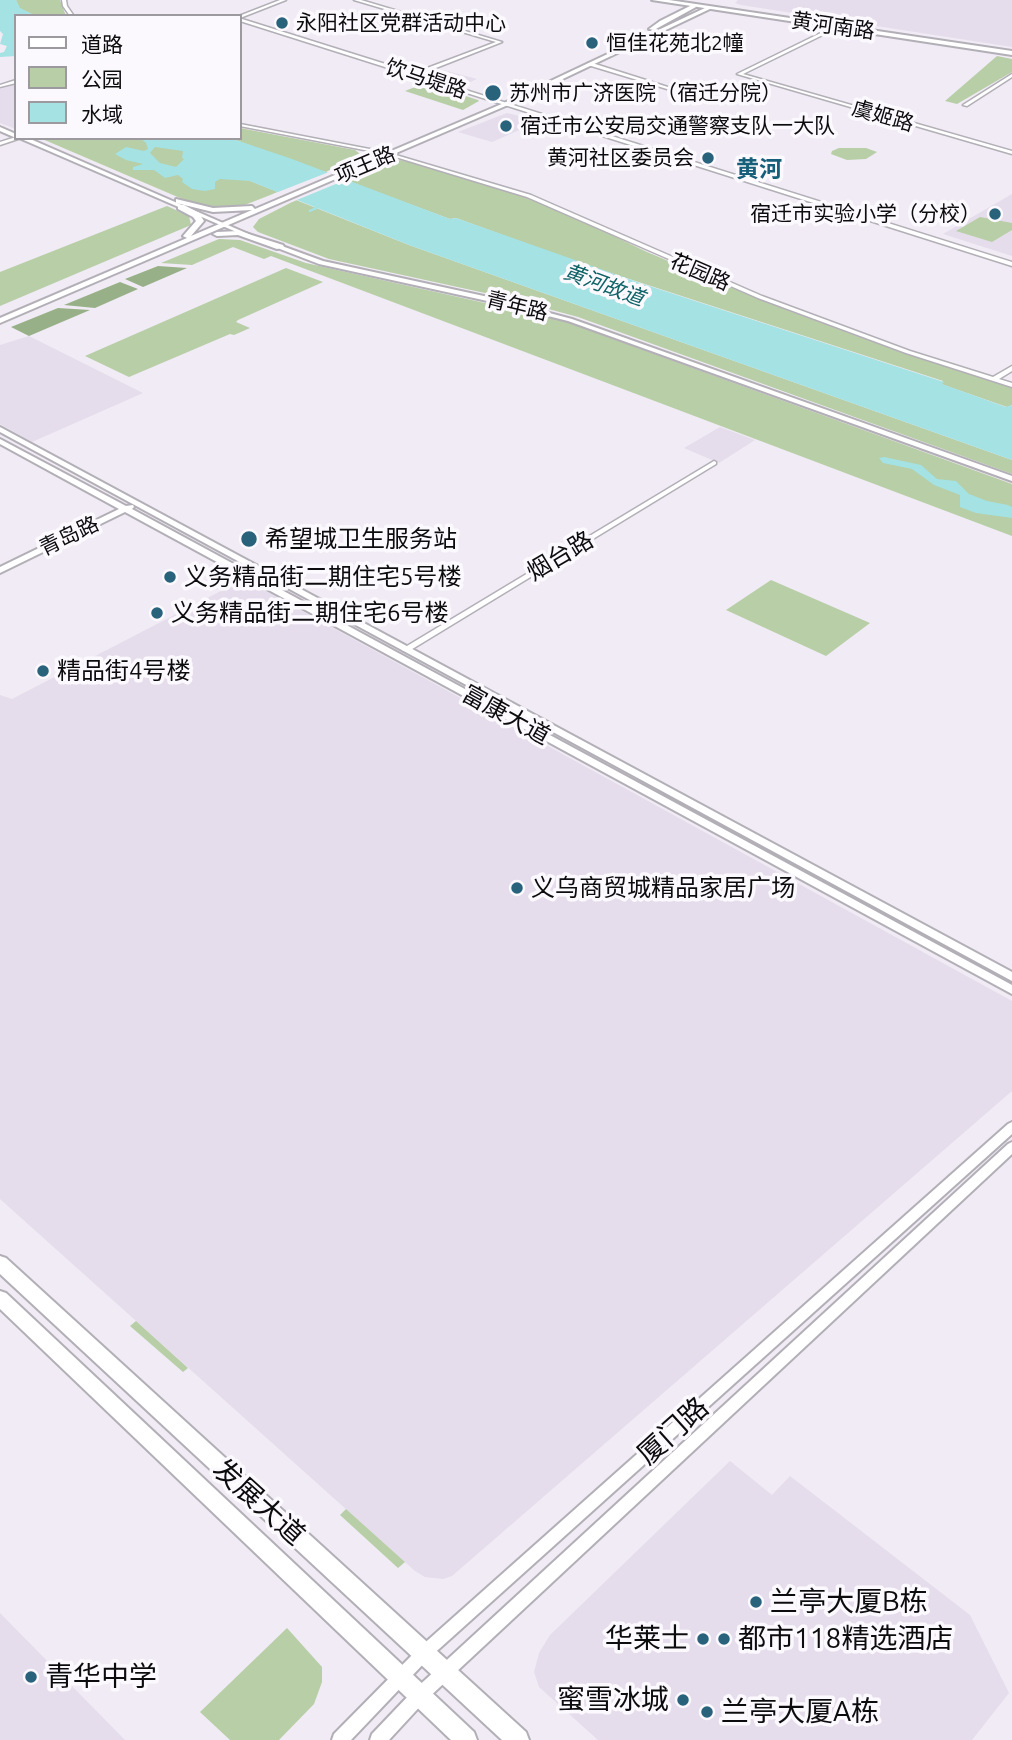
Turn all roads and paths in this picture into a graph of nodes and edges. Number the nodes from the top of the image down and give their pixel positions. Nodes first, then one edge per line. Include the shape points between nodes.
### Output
1 (262, 0) edge
2 (284, 0) edge
3 (356, 0) edge
4 (655, 0) edge
5 (688, 0) edge
6 (725, 0) edge
7 (706, 4) edge
8 (242, 16) edge
9 (242, 17) edge
10 (242, 19) edge
11 (839, 26) junction
12 (1012, 51) edge
13 (590, 64) junction
14 (414, 75) junction
15 (1012, 75) edge
16 (669, 88) dead end
17 (503, 103) junction
18 (965, 104) dead end
19 (242, 125) edge
20 (27, 140) edge
21 (34, 140) edge
22 (388, 153) junction
23 (1012, 153) edge
24 (177, 203) junction
25 (255, 210) junction
26 (225, 223) junction
27 (192, 237) junction
28 (283, 247) junction
29 (1012, 264) edge
30 (0, 316) edge
31 (0, 321) edge
32 (1012, 368) edge
33 (994, 379) junction
34 (1012, 385) edge
35 (0, 429) edge
36 (0, 441) edge
37 (714, 463) dead end
38 (1012, 477) edge
39 (139, 503) junction
40 (128, 508) junction
41 (0, 570) edge
42 (406, 649) junction
43 (956, 953) junction
44 (1012, 968) edge
45 (1012, 977) edge
46 (1012, 992) edge
47 (1012, 1127) edge
48 (1012, 1147) edge
49 (0, 1263) edge
50 (0, 1298) edge
51 (425, 1653) junction
52 (445, 1673) junction
53 (399, 1678) junction
54 (419, 1696) junction
55 (340, 1740) edge
56 (378, 1740) edge
57 (466, 1740) edge
58 (518, 1740) edge

1 - 8 street
2 - 9 street
3 - 14 street via 500,42
4 - 7 main road, 黄河南路
5 - 7 main road, 黄河南路
6 - 7 main road, 项王路
7 - 11 main road, 黄河南路
7 - 12 main road, 黄河南路
7 - 13 main road, 项王路
7 - 17 main road, 项王路
10 - 14 street, 饮马堤路
11 - 12 main road, 黄河南路
11 - 23 street, 虞姬路 via 739,74
13 - 16 street
13 - 17 main road, 项王路
14 - 17 street, 饮马堤路
15 - 18 street
17 - 22 main road, 项王路
17 - 29 street, 饮马堤路
19 - 22 street, 花园路
20 - 24 street, 青年路
21 - 24 street, 青年路
22 - 25 main road, 项王路
22 - 33 street, 花园路 via 541,200 760,297
24 - 25 main road via 214,210
24 - 26 street, 青年路
24 - 27 main road via 200,221
25 - 26 main road, 项王路
25 - 28 main road via 250,225
26 - 27 main road, 项王路
26 - 28 street, 青年路
27 - 28 main road via 239,233
27 - 30 main road, 项王路
27 - 31 main road, 项王路
28 - 38 street, 青年路 via 343,268 570,320
32 - 33 street
33 - 34 street, 花园路
35 - 39 street, 富康大道
36 - 40 street, 富康大道
37 - 42 street, 烟台路
39 - 40 street, 青岛路
39 - 42 street, 富康大道
40 - 41 street, 青岛路
40 - 43 street, 富康大道
42 - 43 street, 富康大道
43 - 44 street
43 - 45 street, 富康大道
43 - 46 street
47 - 51 street, 厦门路
48 - 52 street, 厦门路
49 - 51 main road, 发展大道
50 - 53 main road, 发展大道
51 - 52 main road, 发展大道
51 - 53 street, 厦门路
52 - 54 street, 厦门路
52 - 58 main road, 发展大道
53 - 54 main road, 发展大道
53 - 55 street, 厦门路
54 - 56 street, 厦门路
54 - 57 main road, 发展大道

